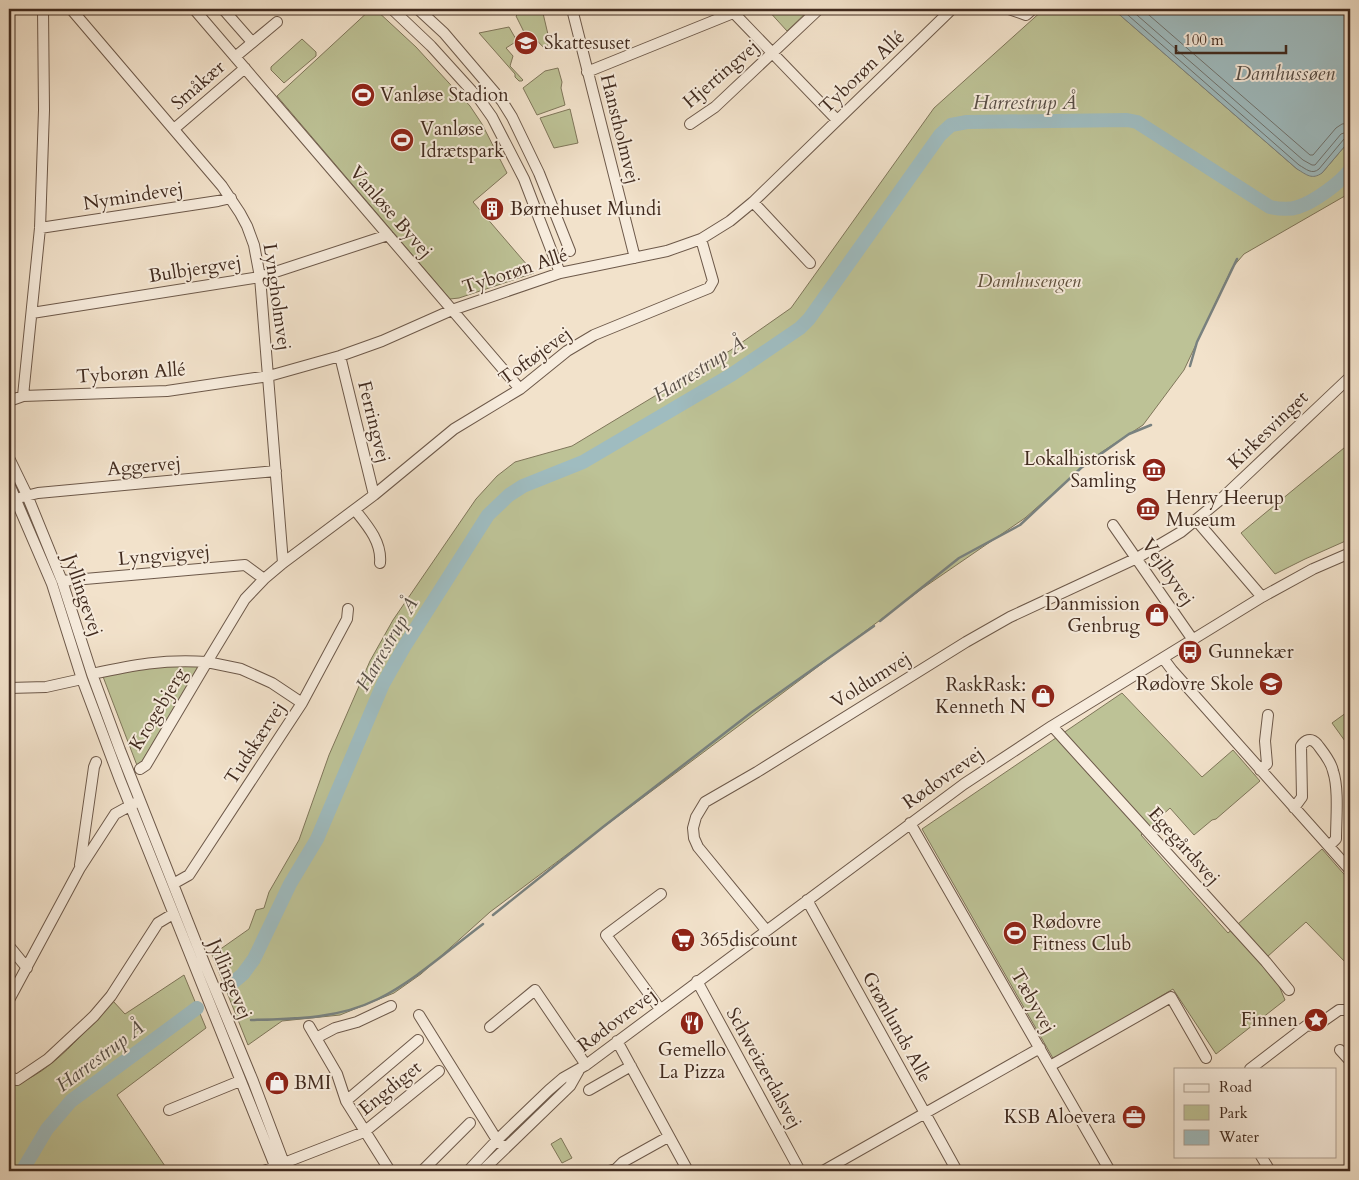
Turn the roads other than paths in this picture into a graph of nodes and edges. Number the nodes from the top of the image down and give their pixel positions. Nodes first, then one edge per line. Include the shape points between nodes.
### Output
1 (42, 9) edge
2 (71, 9) edge
3 (194, 9) edge
4 (223, 9) edge
5 (392, 9) edge
6 (418, 9) edge
7 (572, 9) edge
8 (818, 9) edge
9 (952, 9) edge
10 (1009, 9) edge
11 (735, 10) edge
12 (1030, 12) edge
13 (276, 22) dead end
14 (444, 33) junction
15 (252, 42) junction
16 (431, 46) junction
17 (772, 54) junction
18 (236, 57) junction
19 (245, 68) junction
20 (587, 72) junction
21 (837, 120) junction
22 (690, 124) dead end
23 (174, 130) junction
24 (538, 173) junction
25 (524, 179) junction
26 (231, 198) junction
27 (753, 202) junction
28 (40, 228) junction
29 (388, 235) junction
30 (701, 240) junction
31 (570, 251) dead end
32 (635, 258) junction
33 (810, 263) dead end
34 (560, 273) junction
35 (260, 277) junction
36 (452, 310) junction
37 (32, 313) junction
38 (340, 356) junction
39 (269, 376) junction
40 (1350, 376) edge
41 (520, 389) junction
42 (23, 396) junction
43 (9, 401) edge
44 (9, 458) edge
45 (276, 471) junction
46 (9, 484) edge
47 (27, 495) junction
48 (374, 495) junction
49 (12, 499) edge
50 (356, 510) junction
51 (1196, 520) junction
52 (1113, 525) dead end
53 (1350, 553) edge
54 (1137, 558) junction
55 (380, 563) dead end
56 (281, 565) junction
57 (264, 580) junction
58 (62, 581) junction
59 (1262, 597) junction
60 (348, 609) dead end
61 (1193, 640) junction
62 (1163, 658) junction
63 (207, 662) junction
64 (92, 674) junction
65 (82, 679) junction
66 (9, 688) edge
67 (9, 692) edge
68 (302, 703) junction
69 (1268, 715) dead end
70 (1052, 726) junction
71 (96, 762) dead end
72 (140, 769) dead end
73 (1260, 770) junction
74 (140, 801) junction
75 (130, 805) junction
76 (1294, 808) junction
77 (910, 822) junction
78 (1329, 846) junction
79 (80, 868) junction
80 (1350, 870) edge
81 (173, 884) junction
82 (661, 894) dead end
83 (807, 900) junction
84 (173, 914) junction
85 (766, 930) junction
86 (9, 946) edge
87 (27, 968) junction
88 (696, 981) junction
89 (1289, 990) dead end
90 (9, 1000) edge
91 (391, 1006) dead end
92 (660, 1009) junction
93 (1350, 1010) edge
94 (419, 1015) dead end
95 (309, 1026) dead end
96 (490, 1026) dead end
97 (316, 1038) junction
98 (418, 1040) dead end
99 (617, 1041) junction
100 (1040, 1048) junction
101 (1340, 1050) dead end
102 (1206, 1058) dead end
103 (1350, 1060) edge
104 (631, 1066) junction
105 (1050, 1066) junction
106 (583, 1067) junction
107 (1251, 1068) edge
108 (439, 1071) dead end
109 (9, 1076) edge
110 (240, 1082) junction
111 (589, 1090) dead end
112 (346, 1102) junction
113 (169, 1110) dead end
114 (925, 1113) junction
115 (470, 1123) dead end
116 (364, 1132) junction
117 (668, 1137) junction
118 (497, 1140) junction
119 (505, 1148) junction
120 (1262, 1158) edge
121 (281, 1168) edge
122 (264, 1171) edge
123 (390, 1171) edge
124 (422, 1171) edge
125 (468, 1171) edge
126 (482, 1171) edge
127 (609, 1171) edge
128 (688, 1171) edge
129 (800, 1171) edge
130 (823, 1171) edge
131 (957, 1171) edge
132 (1110, 1171) edge
133 (1270, 1171) edge

1 - 28 street via 44,114
2 - 23 street, Lyngholmvej
3 - 18 street, Vanløse Byvej
4 - 15 street
5 - 16 street
6 - 14 street
7 - 20 street, Hanstholmvej
8 - 17 street, Hjertingvej
9 - 21 street, Tyborøn Allé
10 - 12 street
11 - 17 street
11 - 20 street
13 - 15 street
14 - 16 street
14 - 24 street via 502,101
15 - 18 street
16 - 25 street via 492,117
17 - 21 street
17 - 22 street, Hjertingvej via 715,107
18 - 19 street, Vanløse Byvej
19 - 23 street, Småkær
19 - 29 street, Vanløse Byvej
20 - 32 street, Hanstholmvej
21 - 27 street, Tyborøn Allé
23 - 26 street, Lyngholmvej
24 - 25 street
24 - 31 street
25 - 34 street
26 - 28 street, Nymindevej
26 - 35 street, Lyngholmvej via 254,245
27 - 30 street, Tyborøn Allé
27 - 33 street
28 - 37 street
29 - 35 street, Bulbjergvej
29 - 36 street, Vanløse Byvej
30 - 32 street, Tyborøn Allé
30 - 41 street, Toftøjevej via 713,281 709,288 594,336 567,351
32 - 34 street, Tyborøn Allé
34 - 36 street, Tyborøn Allé
35 - 37 street, Bulbjergvej
35 - 39 street, Lyngholmvej
36 - 38 street, Tyborøn Allé
36 - 41 street, Vanløse Byvej
37 - 42 street
38 - 39 street, Tyborøn Allé
38 - 48 street, Ferringvej
39 - 42 street, Tyborøn Allé via 167,391
39 - 45 street, Lyngholmvej
40 - 51 street, Kirkesvinget
41 - 48 street, Toftøjevej via 454,429
42 - 43 street, Tyborøn Allé
44 - 47 street, Jyllingevej
45 - 47 street, Aggervej
45 - 56 street, Lyngholmvej
46 - 49 street, Jyllingevej
47 - 49 street, Aggervej
47 - 58 street, Jyllingevej
48 - 50 street, Toftøjevej
49 - 65 street, Jyllingevej via 52,584
50 - 55 street via 372,532 381,553
50 - 56 street, Toftøjevej
51 - 54 street, Voldumvej
51 - 59 street
52 - 54 street, Vejlbyvej
53 - 59 street, Rødovrevej
54 - 61 street, Vejlbyvej
54 - 85 street, Voldumvej via 1010,617 705,802 693,828 698,847
56 - 57 street, Toftøjevej
57 - 58 street, Lyngvigvej via 245,565
57 - 63 street, Toftøjevej via 245,599
58 - 64 street, Jyllingevej
59 - 61 street, Rødovrevej
60 - 68 street, Tudskærvej via 348,618
61 - 62 street, Rødovrevej
62 - 70 street, Rødovrevej
62 - 73 street
63 - 64 street, Krogebjerg via 143,663
63 - 68 street via 241,669 272,683
63 - 72 street, Krogebjerg via 146,765
64 - 74 street, Jyllingevej
65 - 66 street via 46,687
65 - 75 street, Jyllingevej
66 - 67 street
68 - 81 street, Tudskærvej via 189,875
69 - 73 street via 1267,764
70 - 77 street, Rødovrevej
70 - 89 street, Egegårdsvej
71 - 79 street
73 - 76 street
74 - 75 street
74 - 81 street, Jyllingevej
75 - 79 street via 115,814
75 - 84 street, Jyllingevej
76 - 78 street
76 - 78 street via 1302,797 1301,746 1309,740 1314,741 1331,764 1335,779 1336,839
77 - 83 street, Rødovrevej
77 - 100 street, Tæbyvej
78 - 80 street
79 - 87 street
81 - 121 street, Jyllingevej via 253,1081
82 - 92 street via 606,935
83 - 85 street, Rødovrevej
83 - 114 street, Grønlunds Alle
84 - 109 street via 158,923 111,996 72,1038 24,1076 17,1080
84 - 110 street, Jyllingevej
85 - 88 street, Rødovrevej
86 - 87 street
87 - 90 street
88 - 92 street, Rødovrevej
88 - 129 street, Schweizerdalsvej
91 - 97 street
92 - 99 street, Rødovrevej
93 - 107 street via 1339,1010 1319,1024 1306,1026
94 - 118 street
95 - 97 street, Engdiget
96 - 106 street via 535,990
97 - 112 street, Engdiget via 337,1074
98 - 112 street, Engdiget
99 - 104 street
99 - 106 street, Rødovrevej
100 - 105 street, Tæbyvej
100 - 114 street
101 - 103 street
102 - 105 street via 1171,997
104 - 111 street
104 - 117 street
105 - 132 street, Tæbyvej
106 - 118 street, Rødovrevej via 563,1078
106 - 119 street, Rødovrevej via 570,1086
108 - 116 street, Engdiget
110 - 113 street
110 - 121 street, Jyllingevej
112 - 116 street, Engdiget
114 - 130 street
114 - 131 street, Grønlunds Alle
115 - 124 street
116 - 121 street, Engdiget
116 - 123 street, Engdiget
117 - 127 street
117 - 128 street
118 - 119 street
118 - 125 street, Rødovrevej
119 - 126 street, Rødovrevej
120 - 133 street
121 - 122 street

